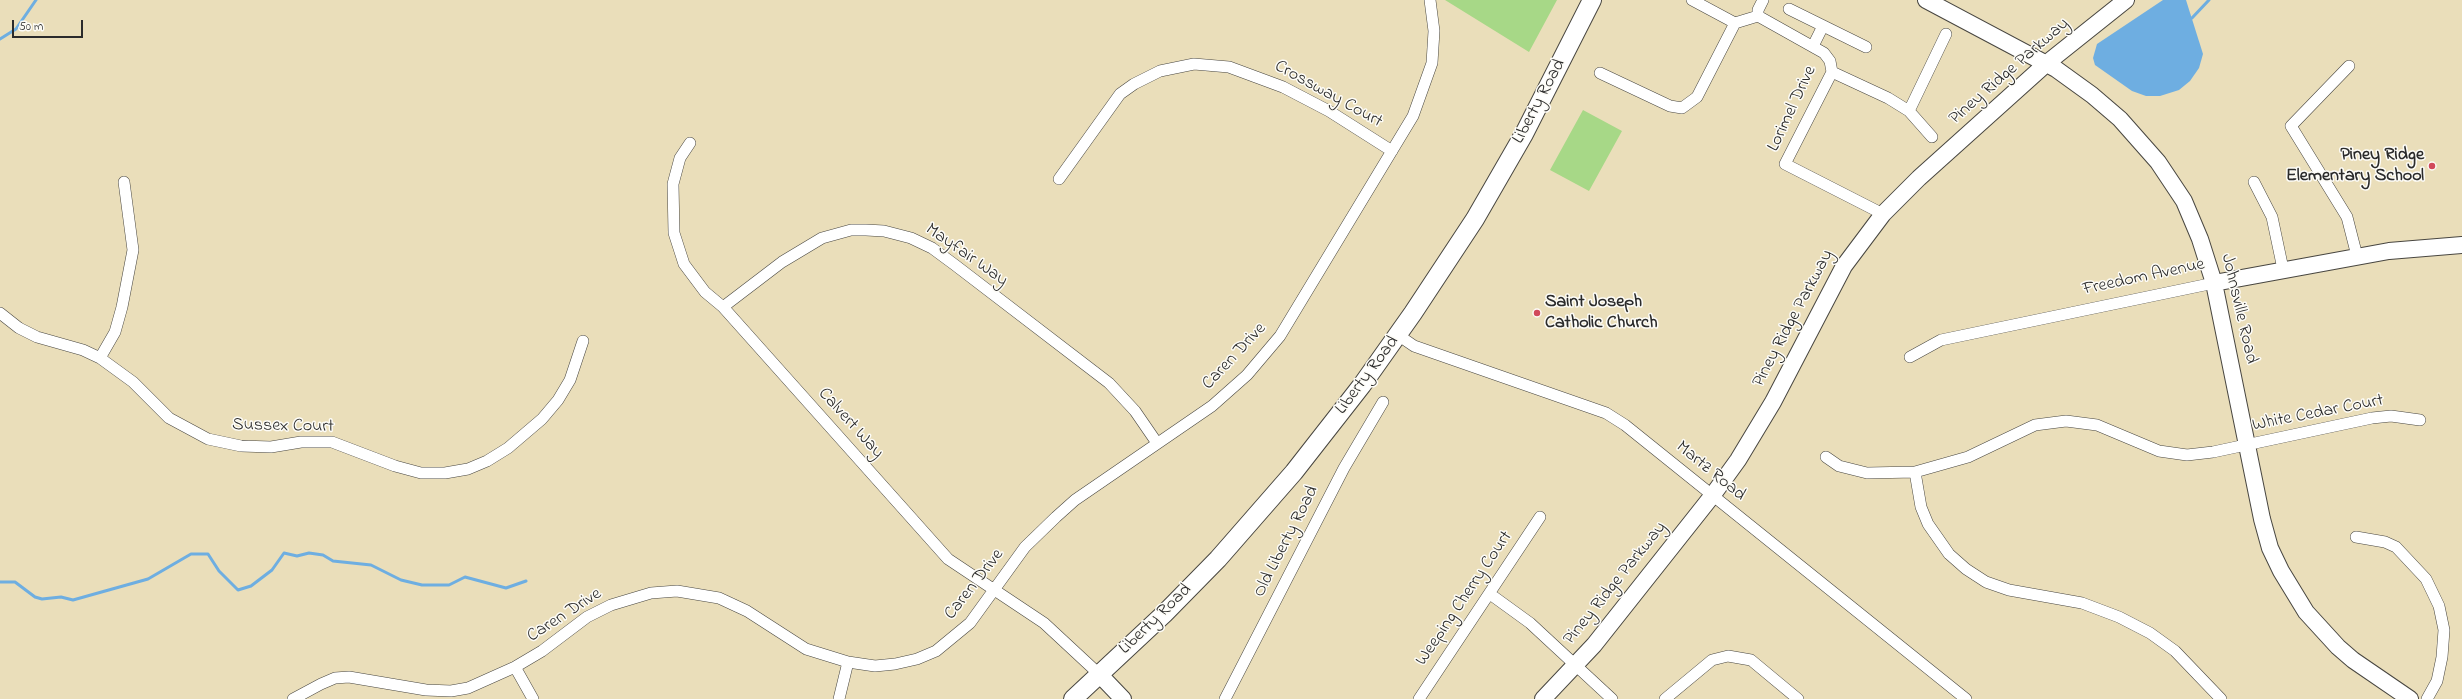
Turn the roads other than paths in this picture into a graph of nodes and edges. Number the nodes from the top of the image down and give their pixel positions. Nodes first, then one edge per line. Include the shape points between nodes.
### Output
1 (1430, 0) edge
2 (1592, 0) edge
3 (1692, 0) edge
4 (1763, 0) edge
5 (1926, 0) edge
6 (2126, 0) edge
7 (1789, 9) dead end
8 (1758, 16) junction
9 (1735, 23) junction
10 (1823, 26) junction
11 (1946, 34) dead end
12 (1813, 46) junction
13 (1866, 47) dead end
14 (2047, 63) junction
15 (2349, 66) dead end
16 (1832, 72) junction
17 (1600, 73) dead end
18 (1909, 111) junction
19 (1932, 137) dead end
20 (690, 143) dead end
21 (1392, 151) junction
22 (1059, 179) dead end
23 (124, 182) dead end
24 (2254, 182) dead end
25 (1883, 214) junction
26 (2462, 245) edge
27 (2358, 256) junction
28 (2283, 269) junction
29 (2214, 283) junction
30 (723, 307) junction
31 (0, 313) edge
32 (1398, 335) junction
33 (583, 341) dead end
34 (1910, 357) dead end
35 (100, 358) junction
36 (1383, 402) dead end
37 (2420, 420) dead end
38 (1157, 443) junction
39 (2247, 445) junction
40 (1826, 456) dead end
41 (1915, 472) junction
42 (1712, 496) junction
43 (1540, 517) dead end
44 (2356, 537) dead end
45 (994, 590) junction
46 (1490, 594) junction
47 (848, 662) junction
48 (1576, 665) junction
49 (515, 667) junction
50 (1100, 674) junction
51 (293, 699) edge
52 (533, 699) edge
53 (840, 699) edge
54 (1073, 699) edge
55 (1123, 699) edge
56 (1225, 699) edge
57 (1419, 699) edge
58 (1543, 699) edge
59 (1612, 699) edge
60 (1665, 699) edge
61 (1798, 699) edge
62 (1966, 699) edge
63 (2221, 699) edge
64 (2410, 699) edge
65 (2427, 699) edge

1 - 21 street, Caren Drive via 1434,31 1432,63 1413,116
2 - 32 main road, Liberty Road via 1545,95 1504,169 1458,246
3 - 9 street
4 - 8 street
5 - 14 street, Johnsville Road
6 - 14 street, Piney Ridge Parkway
7 - 10 street
8 - 9 street
8 - 12 street, Lorimel Drive
9 - 17 street via 1698,97 1682,108 1670,106
10 - 12 street
10 - 13 street
11 - 18 street
12 - 16 street, Lorimel Drive via 1824,53 1830,61
14 - 25 street, Piney Ridge Parkway via 1919,178
14 - 29 street, Johnsville Road via 2120,119 2158,162 2184,201
15 - 27 street via 2290,126 2347,217
16 - 18 street via 1888,98
16 - 25 street, Lorimel Drive via 1785,164
18 - 19 street
20 - 30 street, Calvert Way via 680,158 673,184 674,233 679,252 693,278
21 - 22 street, Crossway Court via 1335,115 1283,87 1229,67 1194,64 1160,71 1120,94
21 - 38 street, Caren Drive via 1280,336 1221,398
23 - 35 street via 133,250 120,314
24 - 28 street via 2272,217
25 - 42 street, Piney Ridge Parkway via 1844,266 1773,402 1738,460
26 - 27 street, Freedom Avenue via 2412,248
27 - 28 street, Freedom Avenue
28 - 29 street, Freedom Avenue
29 - 34 street, Freedom Avenue via 1941,340
29 - 39 street, Johnsville Road
30 - 38 street, Mayfair Way via 782,262 822,238 851,230 866,230 884,231 910,238 932,248 956,265 1109,383 1135,411
30 - 45 street, Calvert Way via 940,551 958,568
31 - 35 street, Sussex Court via 19,328 37,337 83,350
32 - 42 street, Martz Road via 1414,346 1606,413 1625,425
32 - 50 main road, Liberty Road via 1329,427 1240,535 1198,580
33 - 35 street, Sussex Court via 570,380 542,419 508,448 468,469 421,473 332,442 301,442 271,447 241,446 208,439 169,418 133,382
36 - 56 street, Old Liberty Road via 1344,468
37 - 39 street, White Cedar Court via 2391,416 2372,418
38 - 45 street, Caren Drive via 1075,500 1056,517 1025,548
39 - 41 street, White Cedar Court via 2198,454 2173,454 2143,445 2097,425 2085,422 2053,422 2026,428 1968,457
39 - 64 street, Johnsville Road via 2270,548 2293,592 2306,612 2338,647
40 - 41 street, White Cedar Court via 1839,466 1867,473
41 - 63 street via 1921,506 1928,524 1949,554 1966,569 1986,582 2009,590 2082,602 2119,617 2150,633 2175,651
42 - 48 street, Piney Ridge Parkway
42 - 62 street, Martz Road
43 - 46 street, Weeping Cherry Court
44 - 65 street via 2380,540 2396,548 2410,560 2426,580 2439,606 2444,630 2442,657 2437,680
45 - 47 street, Caren Drive via 970,623 936,651 895,664 875,666
45 - 50 street, Calvert Way via 1044,623
46 - 48 street via 1530,623
46 - 57 street, Weeping Cherry Court
47 - 49 street, Caren Drive via 806,649 733,604 698,593 677,591 638,596 611,605 587,617 542,651
47 - 53 street
48 - 58 street, Piney Ridge Parkway
48 - 59 street
49 - 51 street, Caren Drive via 468,688 451,691 426,690 359,677 335,678
49 - 52 street
50 - 54 main road, Liberty Road
50 - 55 street
60 - 61 street via 1712,660 1728,656 1752,660

